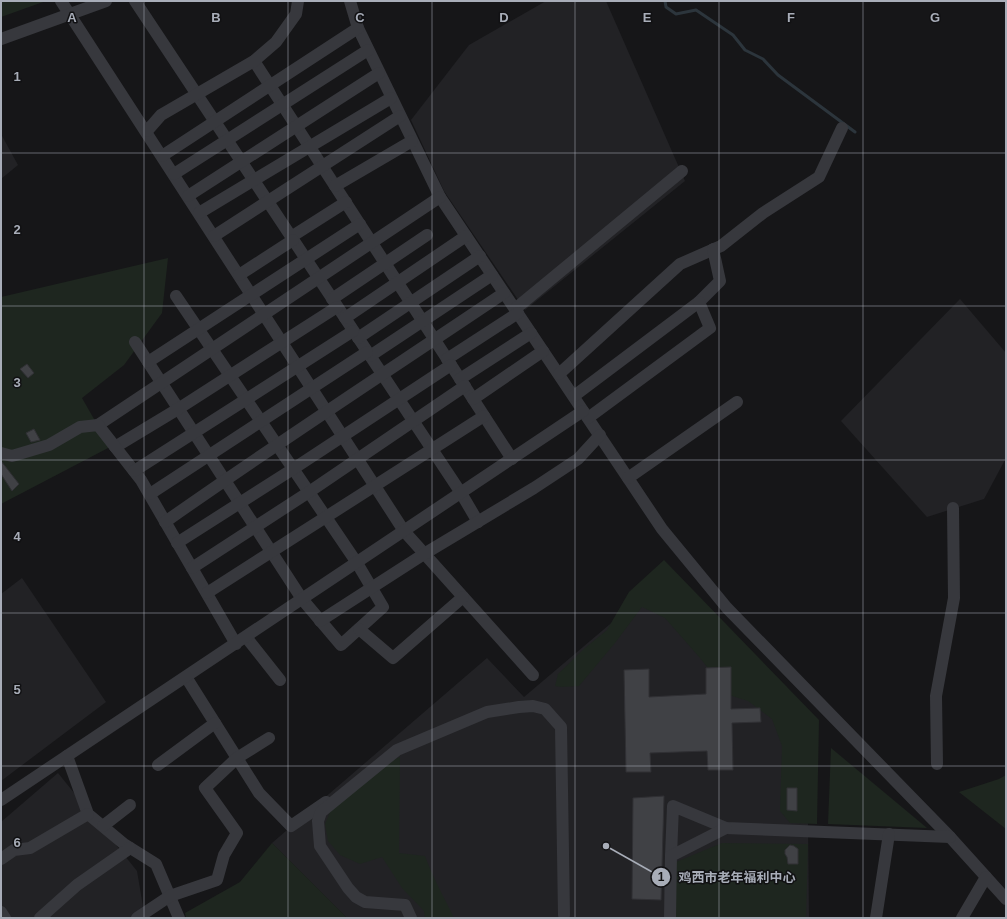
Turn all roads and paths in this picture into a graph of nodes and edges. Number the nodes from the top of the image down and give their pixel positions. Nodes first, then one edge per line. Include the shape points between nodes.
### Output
1 (62, 1) edge
2 (106, 1) edge
3 (134, 1) edge
4 (298, 1) edge
5 (350, 1) edge
6 (71, 14) junction
7 (358, 28) junction
8 (1, 39) edge
9 (368, 50) junction
10 (254, 61) junction
11 (379, 73) junction
12 (270, 85) junction
13 (196, 94) junction
14 (391, 98) junction
15 (283, 105) junction
16 (400, 116) junction
17 (214, 121) junction
18 (296, 127) junction
19 (842, 128) dead end
20 (147, 131) junction
21 (227, 141) junction
22 (412, 141) junction
23 (310, 147) junction
24 (162, 156) junction
25 (241, 162) junction
26 (322, 166) junction
27 (682, 171) dead end
28 (174, 174) junction
29 (254, 180) junction
30 (335, 186) junction
31 (188, 196) junction
32 (440, 198) junction
33 (268, 202) junction
34 (346, 202) junction
35 (199, 213) junction
36 (360, 224) junction
37 (427, 235) dead end
38 (214, 236) junction
39 (466, 236) junction
40 (292, 239) junction
41 (372, 243) junction
42 (714, 249) junction
43 (480, 256) junction
44 (306, 259) junction
45 (386, 264) junction
46 (239, 275) junction
47 (492, 275) junction
48 (318, 278) junction
49 (398, 283) junction
50 (504, 293) junction
51 (252, 294) junction
52 (176, 296) dead end
53 (699, 302) junction
54 (335, 303) junction
55 (411, 303) junction
56 (516, 311) junction
57 (264, 314) junction
58 (345, 318) junction
59 (423, 322) junction
60 (198, 329) junction
61 (531, 333) junction
62 (356, 334) junction
63 (435, 340) junction
64 (135, 342) dead end
65 (282, 342) junction
66 (212, 349) junction
67 (543, 351) junction
68 (369, 354) junction
69 (148, 362) junction
70 (449, 362) junction
71 (298, 366) junction
72 (559, 374) junction
73 (230, 375) junction
74 (383, 375) junction
75 (161, 383) junction
76 (462, 383) junction
77 (313, 389) junction
78 (574, 396) junction
79 (246, 399) junction
80 (399, 399) junction
81 (473, 399) junction
82 (737, 402) dead end
83 (178, 409) junction
84 (326, 411) junction
85 (586, 414) junction
86 (484, 416) junction
87 (413, 421) junction
88 (262, 422) junction
89 (98, 426) junction
90 (194, 432) junction
91 (600, 435) junction
92 (343, 436) junction
93 (277, 445) junction
94 (115, 447) junction
95 (432, 449) junction
96 (1, 453) edge
97 (209, 456) junction
98 (358, 459) junction
99 (512, 459) junction
100 (293, 469) junction
101 (134, 470) junction
102 (628, 478) junction
103 (225, 480) junction
104 (375, 486) junction
105 (308, 492) junction
106 (461, 493) junction
107 (150, 494) junction
108 (240, 503) junction
109 (953, 508) dead end
110 (326, 517) junction
111 (165, 522) junction
112 (478, 522) junction
113 (255, 527) junction
114 (404, 531) junction
115 (177, 542) junction
116 (271, 552) junction
117 (424, 554) junction
118 (357, 563) junction
119 (192, 568) junction
120 (372, 588) junction
121 (207, 594) junction
122 (463, 597) junction
123 (302, 599) junction
124 (320, 621) junction
125 (359, 629) junction
126 (246, 637) junction
127 (236, 644) junction
128 (533, 675) dead end
129 (186, 677) junction
130 (280, 680) dead end
131 (215, 723) junction
132 (269, 738) dead end
133 (67, 756) junction
134 (237, 758) junction
135 (937, 764) dead end
136 (158, 765) dead end
137 (334, 796) dead end
138 (1, 800) edge
139 (130, 806) dead end
140 (88, 814) junction
141 (103, 826) junction
142 (726, 828) junction
143 (889, 834) junction
144 (950, 837) junction
145 (130, 848) junction
146 (671, 856) junction
147 (1, 859) edge
148 (986, 877) junction
149 (170, 896) junction
150 (1006, 899) edge
151 (1, 912) edge
152 (564, 915) dead end
153 (5, 918) edge
154 (40, 918) edge
155 (137, 918) edge
156 (179, 918) edge
157 (411, 918) edge
158 (670, 918) edge
159 (876, 918) edge
160 (962, 918) edge

1 - 6 street
2 - 6 street
3 - 13 street
4 - 10 street via 296,14 276,42
5 - 7 street
6 - 8 street
6 - 20 street
7 - 9 street
7 - 12 street
9 - 11 street
9 - 15 street
10 - 12 street
10 - 13 street
11 - 14 street
11 - 18 street
12 - 15 street
12 - 17 street
13 - 17 street
13 - 20 street via 161,115
14 - 16 street
14 - 23 street
15 - 18 street
15 - 21 street
16 - 22 street
16 - 26 street
17 - 21 street
17 - 24 street
18 - 23 street
18 - 25 street
19 - 42 street via 819,177
20 - 24 street
21 - 25 street
21 - 28 street
22 - 30 street
22 - 32 street
23 - 26 street
23 - 29 street
24 - 28 street
25 - 29 street
25 - 31 street
26 - 30 street
26 - 33 street
27 - 56 street
28 - 31 street
29 - 33 street
29 - 35 street
30 - 34 street
31 - 35 street
32 - 39 street
32 - 41 street
33 - 38 street
33 - 40 street
34 - 36 street
34 - 40 street
35 - 38 street
36 - 41 street
36 - 44 street
37 - 45 street
38 - 46 street
39 - 43 street
39 - 49 street
40 - 44 street
40 - 46 street
41 - 45 street
41 - 48 street
42 - 53 street via 720,281
42 - 72 street via 680,264
43 - 47 street
43 - 55 street
44 - 48 street
44 - 51 street
45 - 49 street
45 - 54 street
46 - 51 street
47 - 50 street
47 - 59 street
48 - 54 street
48 - 57 street
49 - 55 street
49 - 58 street
50 - 56 street
50 - 63 street
51 - 57 street
51 - 60 street
52 - 60 street
53 - 78 street
53 - 85 street via 710,328
54 - 58 street
54 - 65 street
55 - 59 street
55 - 62 street
56 - 61 street
56 - 70 street
57 - 65 street
57 - 66 street
58 - 62 street
59 - 63 street
59 - 68 street
60 - 66 street
60 - 69 street
61 - 67 street
61 - 76 street
62 - 68 street
62 - 71 street
63 - 70 street
63 - 74 street
64 - 69 street
65 - 71 street
65 - 73 street
66 - 73 street
66 - 75 street
67 - 72 street
67 - 81 street
68 - 74 street
68 - 77 street
69 - 75 street
70 - 76 street
70 - 80 street
71 - 77 street
71 - 79 street
72 - 78 street
73 - 79 street
73 - 83 street
74 - 80 street
74 - 84 street
75 - 83 street
75 - 89 street
76 - 81 street
76 - 87 street
77 - 84 street
77 - 88 street
78 - 85 street
79 - 88 street
79 - 90 street
80 - 87 street
80 - 92 street
81 - 86 street
82 - 102 street
83 - 90 street
83 - 94 street
84 - 92 street
84 - 93 street
85 - 91 street
85 - 99 street
86 - 95 street
86 - 99 street
87 - 95 street
87 - 98 street
88 - 93 street
88 - 97 street
89 - 94 street
89 - 96 street via 80,427 49,445 12,456
90 - 97 street
90 - 101 street
91 - 102 street
91 - 112 street via 578,459
92 - 98 street
92 - 100 street
93 - 100 street
93 - 103 street
94 - 101 street
95 - 104 street
95 - 106 street
97 - 103 street
97 - 107 street
98 - 104 street
98 - 105 street
99 - 106 street
100 - 105 street
100 - 108 street
101 - 107 street
102 - 144 street via 662,529 727,608
103 - 108 street
103 - 111 street
104 - 110 street
104 - 114 street
105 - 110 street
105 - 113 street
106 - 112 street
106 - 114 street
107 - 111 street
108 - 113 street
108 - 115 street
109 - 135 street via 954,598 936,696
110 - 116 street
110 - 118 street
111 - 115 street
112 - 117 street
113 - 116 street
113 - 119 street
114 - 117 street
114 - 118 street
115 - 119 street
116 - 121 street
116 - 123 street
117 - 120 street
117 - 122 street
118 - 120 street
118 - 123 street
119 - 121 street
120 - 124 street
120 - 125 street via 383,607
121 - 127 street
122 - 125 street via 393,658
122 - 128 street
123 - 124 street
123 - 126 street
124 - 125 street via 341,645
126 - 127 street
126 - 130 street
127 - 129 street
129 - 131 street
129 - 133 street
131 - 134 street
131 - 136 street
132 - 134 street
133 - 138 street
133 - 140 street
134 - 137 street via 259,793 291,826
134 - 149 street via 205,788 237,833 224,855 217,880
139 - 141 street
140 - 141 street
140 - 147 street via 30,848 14,850
141 - 145 street
142 - 143 street
142 - 146 street
142 - 146 street via 673,806
143 - 144 street
143 - 159 street
144 - 148 street
145 - 149 street via 156,864
145 - 154 street via 77,885
146 - 158 street
148 - 150 street
148 - 160 street
149 - 155 street
149 - 156 street
151 - 153 street
152 - 157 street via 561,727 546,709 533,706 487,712 397,750 322,812 318,821 320,846 348,888 364,902 405,905

